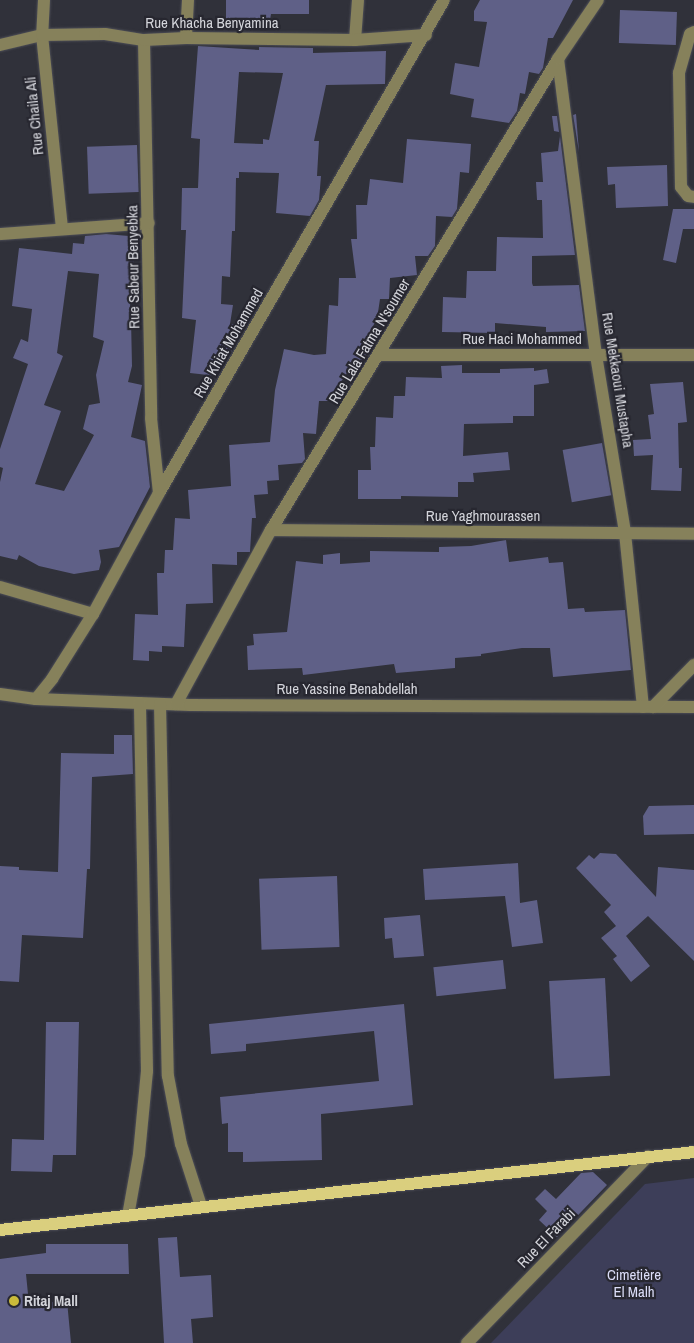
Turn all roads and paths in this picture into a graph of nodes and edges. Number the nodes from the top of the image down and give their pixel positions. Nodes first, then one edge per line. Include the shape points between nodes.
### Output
1 (44, 0) edge
2 (188, 0) edge
3 (358, 0) edge
4 (444, 0) edge
5 (598, 0) edge
6 (694, 32) edge
7 (42, 35) junction
8 (426, 35) junction
9 (186, 38) junction
10 (144, 40) junction
11 (355, 40) junction
12 (0, 45) edge
13 (558, 59) junction
14 (694, 197) edge
15 (149, 223) junction
16 (62, 229) junction
17 (0, 234) edge
18 (380, 355) junction
19 (596, 355) junction
20 (694, 355) edge
21 (159, 493) junction
22 (272, 530) junction
23 (625, 533) junction
24 (694, 534) edge
25 (0, 587) edge
26 (93, 614) junction
27 (694, 665) edge
28 (0, 694) edge
29 (36, 699) junction
30 (140, 702) junction
31 (160, 704) junction
32 (176, 704) junction
33 (648, 707) junction
34 (694, 707) edge
35 (694, 1152) edge
36 (648, 1156) junction
37 (201, 1206) junction
38 (128, 1216) junction
39 (0, 1230) edge
40 (466, 1343) edge

1 - 7 street, Rue Chaila Ali
2 - 9 street
3 - 11 street
4 - 8 street, Rue Khiat Mohammed
5 - 13 street, Rue Lala Fatma N'soumer
6 - 14 street via 690,34 679,73 681,187 688,196
7 - 10 street, Rue Khacha Benyamina via 105,34
7 - 12 street, Rue Khacha Benyamina
7 - 16 street, Rue Chaila Ali
8 - 11 street, Rue Khacha Benyamina
8 - 21 street, Rue Khiat Mohammed
9 - 10 street, Rue Khacha Benyamina
9 - 11 street, Rue Khacha Benyamina
10 - 15 street, Rue Sabeur Benyebka
13 - 18 street, Rue Lala Fatma N'soumer
13 - 19 street, Rue Mekkaoui Mustapha
15 - 16 street
15 - 21 street, Rue Sabeur Benyebka via 151,418
16 - 17 street
18 - 19 street, Rue Haci Mohammed
18 - 22 street, Rue Lala Fatma N'soumer
19 - 20 street, Rue Haci Mohammed
19 - 23 street, Rue Mekkaoui Mustapha
21 - 26 street, Rue Khiat Mohammed
22 - 23 street, Rue Yaghmourassen
22 - 32 street, Rue Lala Fatma N'soumer
23 - 24 street, Rue Yaghmourassen
23 - 33 street, Rue Mekkaoui Mustapha
25 - 26 street
26 - 29 street, Rue Khiat Mohammed
27 - 33 street
28 - 29 street, Rue Yassine Benabdellah
29 - 30 street, Rue Yassine Benabdellah
30 - 31 street, Rue Yassine Benabdellah
30 - 38 street via 147,1071 139,1154
31 - 32 street, Rue Yassine Benabdellah
31 - 37 street via 168,1076 181,1144
32 - 33 street, Rue Yassine Benabdellah
33 - 34 street, Rue Yassine Benabdellah
35 - 36 main road
36 - 37 main road
36 - 40 street, Rue El Farabi
37 - 38 main road
38 - 39 main road

